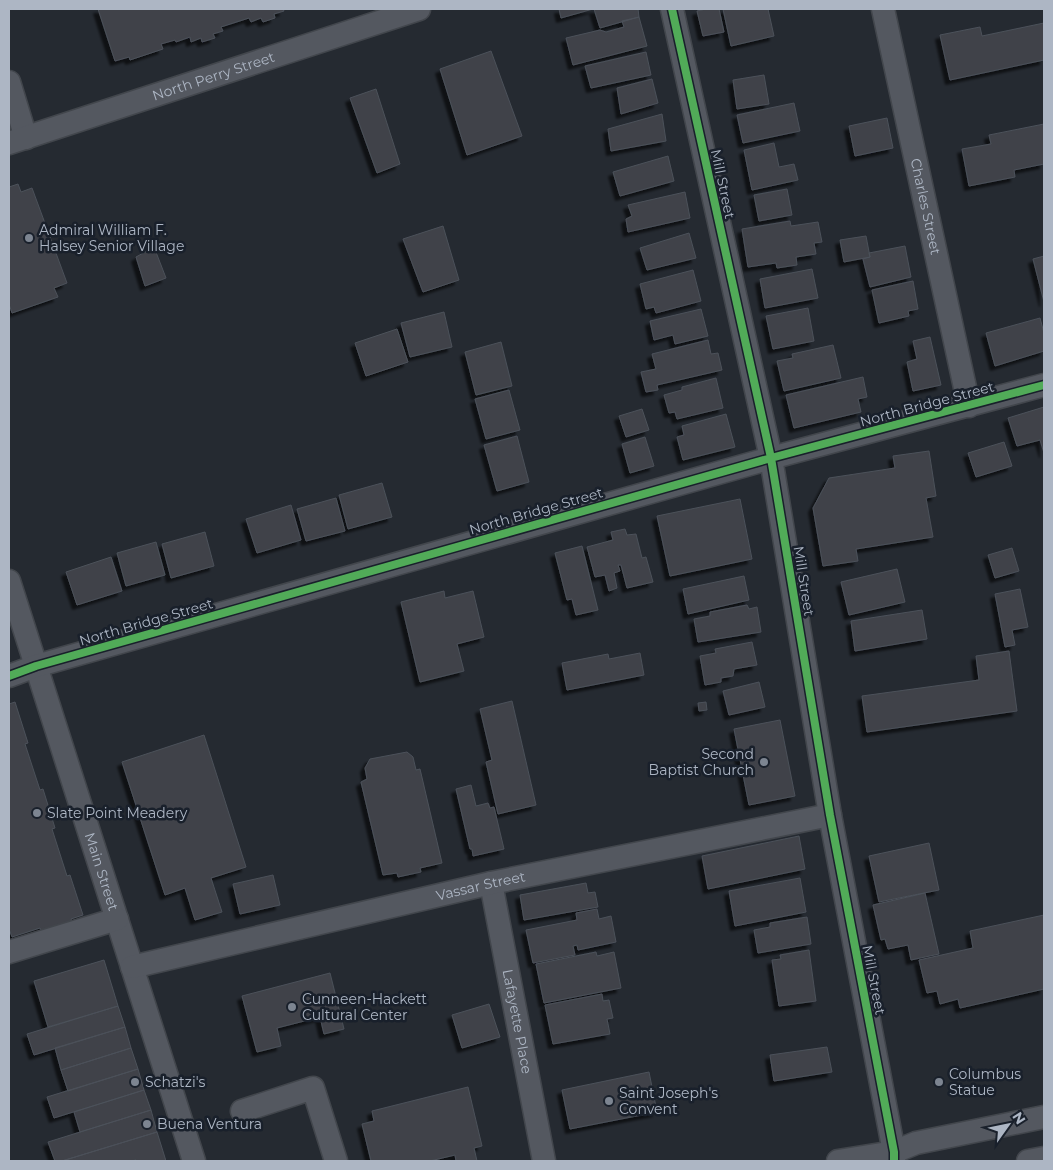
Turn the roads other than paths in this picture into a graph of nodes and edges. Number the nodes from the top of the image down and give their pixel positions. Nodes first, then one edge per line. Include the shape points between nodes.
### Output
1 (419, 9) edge
2 (672, 9) edge
3 (883, 9) edge
4 (9, 82) edge
5 (17, 140) edge
6 (1044, 385) edge
7 (970, 406) junction
8 (771, 458) junction
9 (9, 581) edge
10 (36, 666) junction
11 (9, 676) edge
12 (830, 815) junction
13 (491, 883) junction
14 (117, 919) junction
15 (9, 952) edge
16 (132, 966) junction
17 (242, 1111) dead end
18 (1044, 1118) edge
19 (894, 1156) edge
20 (1044, 1158) edge
21 (194, 1161) edge
22 (336, 1161) edge
23 (544, 1161) edge
24 (838, 1161) edge
25 (1028, 1161) edge

1 - 5 street, North Perry Street
2 - 8 street, Mill Street
3 - 7 street, Charles Street
4 - 5 street
6 - 7 street, North Bridge Street
7 - 8 street, North Bridge Street
8 - 10 street, North Bridge Street
8 - 12 street, Mill Street
9 - 10 street, Main Street
10 - 11 street, North Bridge Street
10 - 14 street, Main Street
12 - 13 street, Vassar Street
12 - 19 street, Mill Street
13 - 16 street, Vassar Street
13 - 23 street, Lafayette Place
14 - 15 street
14 - 16 street, Main Street
16 - 21 street, Main Street
17 - 22 street via 314,1088
18 - 19 street via 916,1143
19 - 24 street
20 - 25 street

